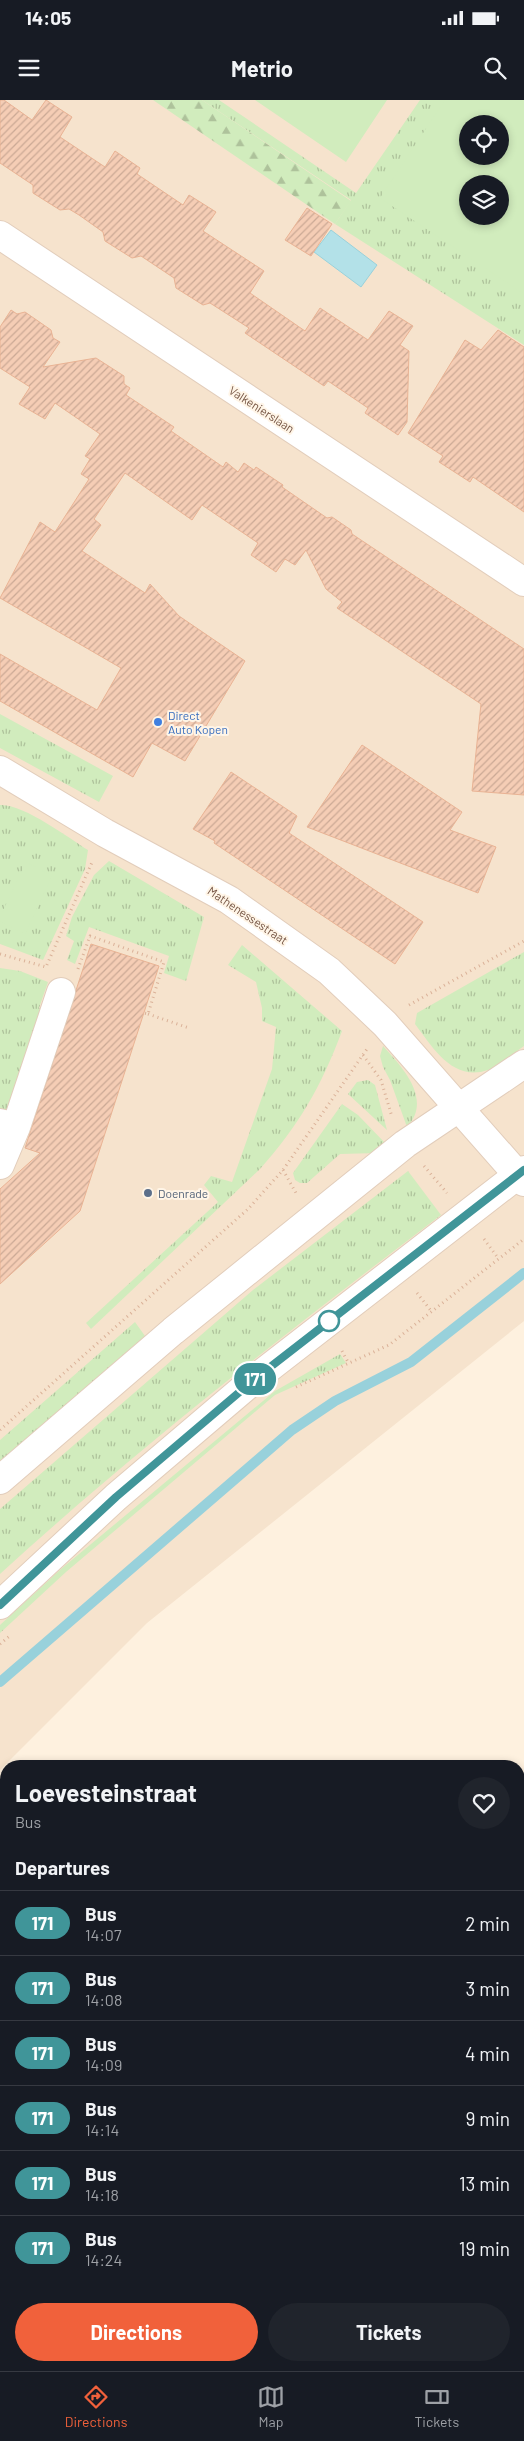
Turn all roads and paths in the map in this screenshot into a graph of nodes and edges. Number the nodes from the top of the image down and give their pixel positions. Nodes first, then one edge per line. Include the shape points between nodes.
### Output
1 (0, 235) edge
2 (524, 582) edge
3 (0, 770) edge
4 (105, 833) junction
5 (524, 941) edge
6 (0, 954) edge
7 (68, 984) joint
8 (385, 1024) junction
9 (189, 1028) dead end
10 (524, 1064) edge
11 (459, 1108) junction
12 (8, 1125) edge
13 (0, 1165) edge
14 (282, 1170) junction
15 (522, 1175) edge
16 (298, 1195) dead end
17 (524, 1239) edge
18 (417, 1293) dead end
19 (432, 1312) junction
20 (342, 1351) dead end
21 (349, 1364) junction
22 (295, 1388) dead end
23 (0, 1430) edge
24 (0, 1480) edge
25 (0, 1605) edge
26 (14, 1631) dead end
27 (0, 1644) edge

1 - 2 street, Valkenierslaan
3 - 4 street, Mathenessestraat
4 - 6 path via 46,967
4 - 8 street, Mathenessestraat via 229,900 329,971
5 - 8 path via 416,999
7 - 9 path via 90,936 164,962 146,1013
7 - 12 street
8 - 11 street, Mathenessestraat
8 - 14 path
10 - 11 street
11 - 15 street, Mathenessestraat
11 - 24 street via 405,1144 173,1331
12 - 13 street
14 - 16 path
14 - 23 path via 248,1209
15 - 25 street via 256,1378 116,1497
17 - 19 path
18 - 19 path
19 - 21 path via 389,1345
20 - 21 path
21 - 22 path
26 - 27 path

